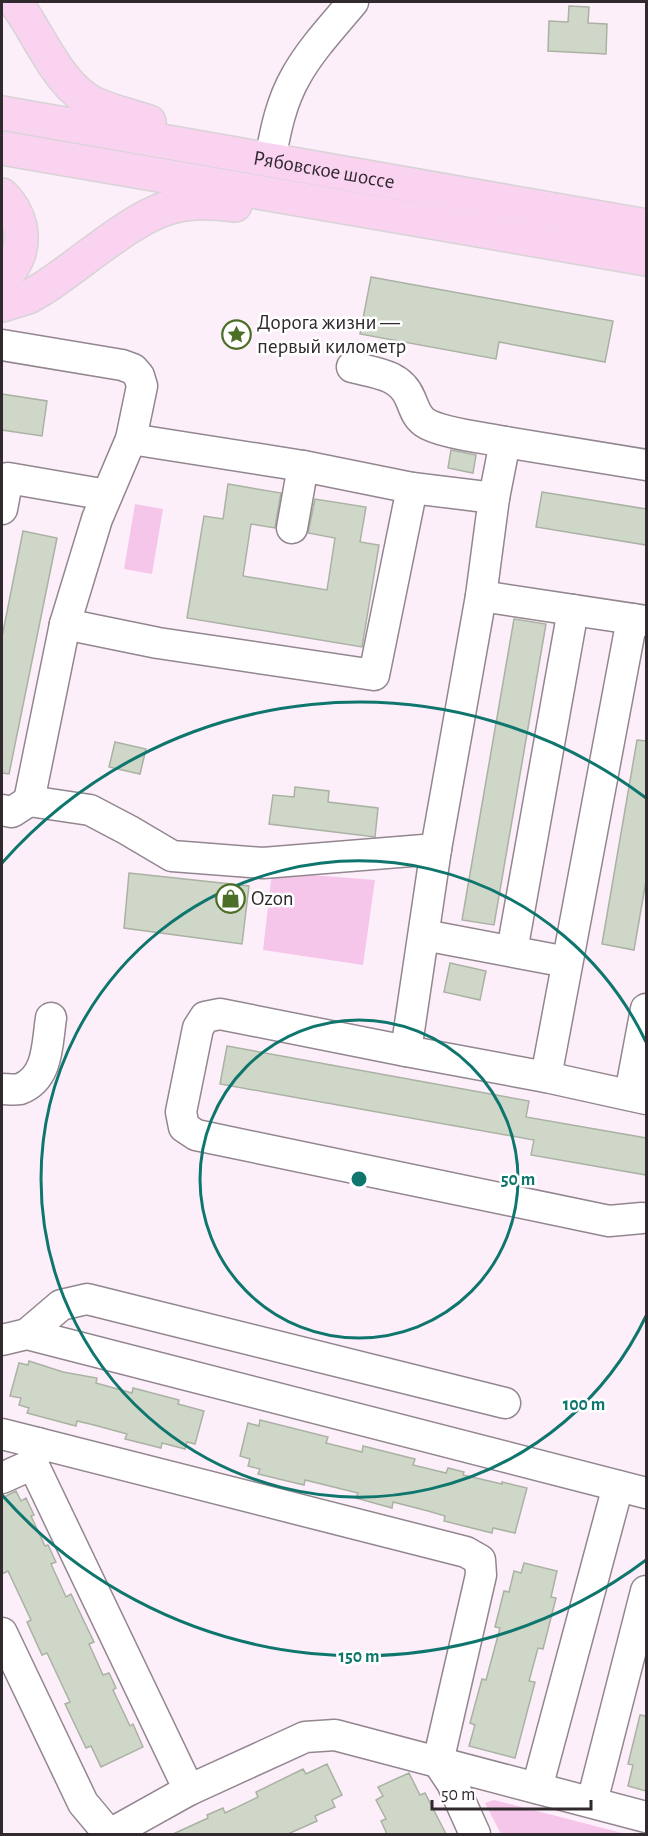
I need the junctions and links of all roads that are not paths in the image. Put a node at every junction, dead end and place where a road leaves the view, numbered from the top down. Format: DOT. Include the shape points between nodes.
graph roads {
  1 [pos="15,2"];
  2 [pos="353,2"];
  3 [pos="2,114"];
  4 [pos="2,148"];
  5 [pos="264,160"];
  6 [pos="2,195"];
  7 [pos="371,212"];
  8 [pos="646,226"];
  9 [pos="646,259"];
  10 [pos="2,278"];
  11 [pos="2,305"];
  12 [pos="2,345"];
  13 [pos="352,368"];
  14 [pos="131,439"];
  15 [pos="505,442"];
  16 [pos="646,465"];
  17 [pos="303,466"];
  18 [pos="412,488"];
  19 [pos="108,495"];
  20 [pos="494,498"];
  21 [pos="2,509"];
  22 [pos="292,528"];
  23 [pos="481,596"];
  24 [pos="573,610"];
  25 [pos="639,620"];
  26 [pos="65,624"];
  27 [pos="15,805"];
  28 [pos="436,849"];
  29 [pos="424,935"];
  30 [pos="512,951"];
  31 [pos="567,962"];
  32 [pos="646,1010"];
  33 [pos="51,1018"];
  34 [pos="406,1051"];
  35 [pos="546,1077"];
  36 [pos="2,1089"];
  37 [pos="638,1096"];
  38 [pos="642,1218"];
  39 [pos="14,1337"];
  40 [pos="298,1352"];
  41 [pos="285,1401"];
  42 [pos="505,1403"];
  43 [pos="2,1434"];
  44 [pos="35,1454"];
  45 [pos="2,1478"];
  46 [pos="632,1490"];
  47 [pos="646,1591"];
  48 [pos="2,1633"];
  49 [pos="438,1762"];
  50 [pos="537,1788"];
  51 [pos="189,1790"];
  52 [pos="592,1802"];
  53 [pos="646,1817"];
  54 [pos="110,1834"];
  55 [pos="475,1834"];
  1 -- 5 [label="main road" via="73,88 94,104"];
  2 -- 5 [label="street" via="296,76"];
  3 -- 5 [label="main road, Рябовское шоссе"];
  4 -- 7 [label="main road, Рябовское шоссе"];
  5 -- 8 [label="main road, Рябовское шоссе"];
  6 -- 10 [label="main road" via="15,211 21,236 15,262"];
  7 -- 9 [label="main road, Рябовское шоссе"];
  7 -- 11 [label="main road" via="318,216 212,203 175,206 157,211 122,232 42,289"];
  12 -- 14 [label="street" via="132,369 142,386"];
  13 -- 15 [label="street" via="391,377 402,384 423,422"];
  14 -- 17 [label="street"];
  14 -- 19 [label="street"];
  15 -- 16 [label="street"];
  15 -- 20 [label="street"];
  17 -- 18 [label="street"];
  17 -- 22 [label="street"];
  18 -- 20 [label="street"];
  18 -- 26 [label="street" via="374,675 158,643"];
  19 -- 21 [label="street" via="8,478"];
  19 -- 26 [label="street"];
  20 -- 23 [label="street"];
  23 -- 24 [label="street"];
  23 -- 28 [label="street"];
  24 -- 25 [label="street"];
  24 -- 30 [label="street"];
  25 -- 31 [label="street"];
  26 -- 27 [label="street"];
  27 -- 28 [label="street" via="90,810 172,856 263,863"];
  28 -- 29 [label="street"];
  29 -- 30 [label="street"];
  29 -- 34 [label="street"];
  30 -- 31 [label="street"];
  31 -- 35 [label="street"];
  32 -- 37 [label="street"];
  33 -- 36 [label="street" via="44,1064 35,1080 19,1089"];
  34 -- 35 [label="street"];
  34 -- 38 [label="street" via="220,1014 205,1017 198,1028 182,1112 184,1127 196,1135 597,1219"];
  35 -- 37 [label="street"];
  39 -- 40 [label="street" via="61,1305 87,1299"];
  39 -- 41 [label="street"];
  40 -- 41 [label="street"];
  40 -- 42 [label="street"];
  41 -- 46 [label="street"];
  43 -- 44 [label="street"];
  44 -- 45 [label="street"];
  44 -- 49 [label="street" via="466,1552 480,1560 481,1575"];
  44 -- 51 [label="street"];
  46 -- 50 [label="street"];
  47 -- 52 [label="street"];
  48 -- 54 [label="street" via="83,1803"];
  49 -- 50 [label="street"];
  49 -- 51 [label="street" via="335,1735 305,1737"];
  49 -- 55 [label="street"];
  50 -- 52 [label="street"];
  51 -- 54 [label="street"];
  52 -- 53 [label="street"];
}
